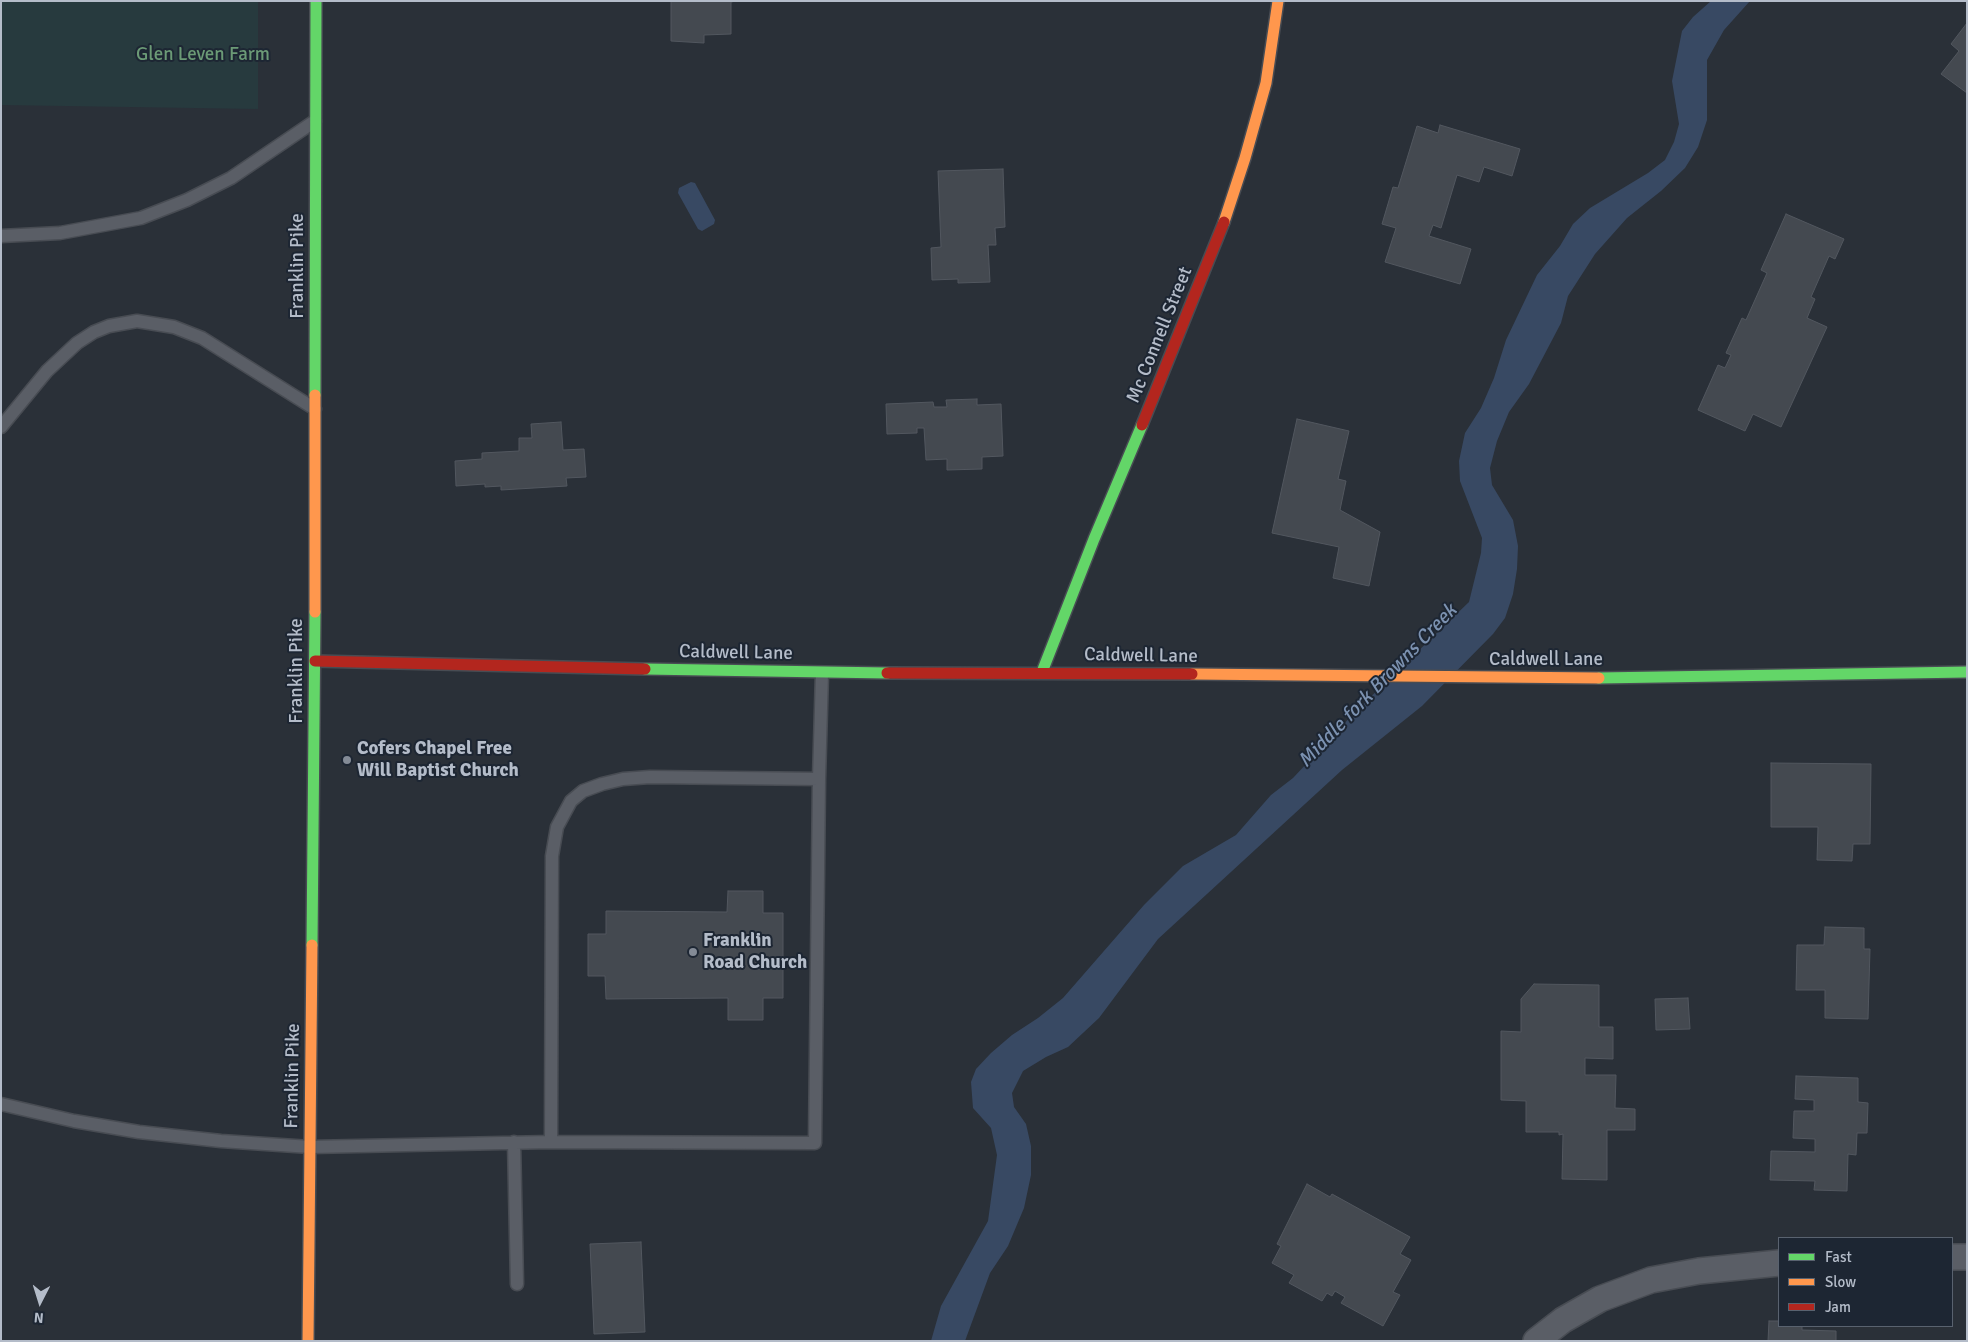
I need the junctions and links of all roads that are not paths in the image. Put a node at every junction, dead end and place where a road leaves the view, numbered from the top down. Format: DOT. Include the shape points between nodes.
graph roads {
  1 [pos="316,1"];
  2 [pos="1278,1"];
  3 [pos="315,121"];
  4 [pos="1,236"];
  5 [pos="315,409"];
  6 [pos="1,427"];
  7 [pos="315,661"];
  8 [pos="1042,672"];
  9 [pos="1967,672"];
  10 [pos="822,673"];
  11 [pos="820,779"];
  12 [pos="1,1104"];
  13 [pos="514,1142"];
  14 [pos="551,1142"];
  15 [pos="310,1147"];
  16 [pos="1953,1257"];
  17 [pos="1967,1257"];
  18 [pos="1778,1263"];
  19 [pos="517,1284"];
  20 [pos="308,1341"];
  21 [pos="1536,1341"];
  1 -- 3 [label="street, Franklin Pike"];
  2 -- 8 [label="street, Mc Connell Street" via="1266,83 1226,218"];
  3 -- 4 [label="lane" via="230,178 187,200 140,218 60,233"];
  3 -- 5 [label="street, Franklin Pike"];
  5 -- 6 [label="lane" via="202,338 174,327 137,321 109,326 77,343 47,371"];
  5 -- 7 [label="street, Franklin Pike"];
  7 -- 10 [label="street, Caldwell Lane"];
  7 -- 15 [label="street, Franklin Pike"];
  8 -- 9 [label="street, Caldwell Lane" via="1656,678"];
  8 -- 10 [label="street, Caldwell Lane"];
  10 -- 11 [label="lane"];
  11 -- 14 [label="lane" via="623,779 583,791 571,801 557,827 552,856"];
  11 -- 14 [label="lane" via="815,1143"];
  12 -- 15 [label="lane" via="139,1132"];
  13 -- 14 [label="lane"];
  13 -- 15 [label="lane"];
  13 -- 19 [label="lane"];
  15 -- 20 [label="street, Franklin Pike"];
  16 -- 17 [label="street"];
  18 -- 21 [label="street" via="1699,1271 1651,1280 1600,1299 1563,1320"];
}
